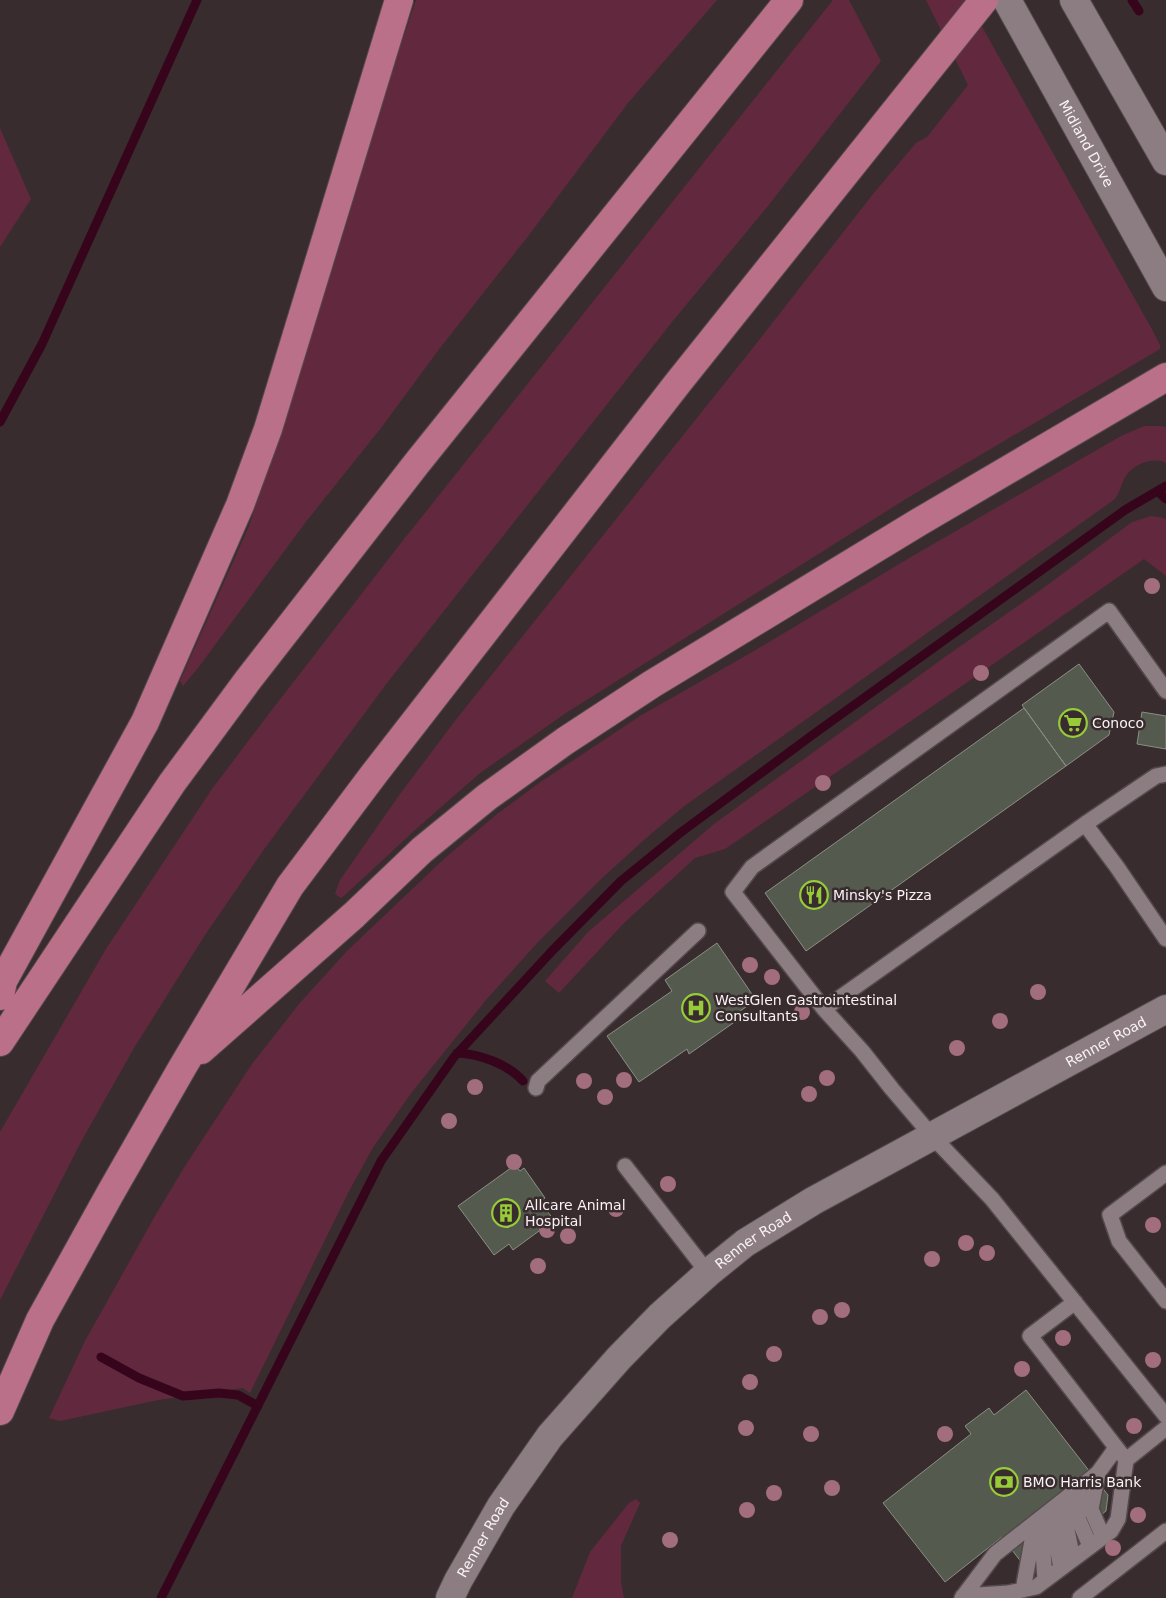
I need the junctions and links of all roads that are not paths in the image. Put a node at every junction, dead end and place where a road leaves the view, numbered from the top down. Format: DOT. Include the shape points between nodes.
graph roads {
  1 [pos="399,0"];
  2 [pos="789,0"];
  3 [pos="984,0"];
  4 [pos="1008,0"];
  5 [pos="1074,0"];
  6 [pos="1166,161"];
  7 [pos="1166,287"];
  8 [pos="1166,377"];
  9 [pos="1166,691"];
  10 [pos="1166,774"];
  11 [pos="1085,824"];
  12 [pos="698,931"];
  13 [pos="1166,938"];
  14 [pos="0,996"];
  15 [pos="824,1009"];
  16 [pos="1166,1009"];
  17 [pos="0,1042"];
  18 [pos="182,1068"];
  19 [pos="536,1088"];
  20 [pos="932,1136"];
  21 [pos="625,1166"];
  22 [pos="1166,1173"];
  23 [pos="708,1273"];
  24 [pos="1166,1301"];
  25 [pos="1075,1302"];
  26 [pos="0,1412"];
  27 [pos="1166,1416"];
  28 [pos="1166,1428"];
  29 [pos="1116,1448"];
  30 [pos="1126,1460"];
  31 [pos="1080,1487"];
  32 [pos="1046,1514"];
  33 [pos="1166,1530"];
  34 [pos="1103,1537"];
  35 [pos="1090,1546"];
  36 [pos="1073,1559"];
  37 [pos="1061,1568"];
  38 [pos="1045,1580"];
  39 [pos="1023,1590"];
  40 [pos="962,1597"];
  41 [pos="450,1598"];
  42 [pos="1080,1598"];
  1 -- 14 [label="highway" via="268,429 240,505 145,722 3,981"];
  2 -- 17 [label="highway" via="423,455 248,680 172,783"];
  3 -- 18 [label="highway" via="676,384 380,766 290,886"];
  4 -- 7 [label="main road, Midland Drive"];
  5 -- 6 [label="main road"];
  8 -- 18 [label="highway" via="652,684 565,741 487,797 422,850"];
  9 -- 15 [label="lane" via="1109,611 752,867 733,892"];
  10 -- 11 [label="lane" via="1156,776"];
  11 -- 13 [label="lane"];
  11 -- 15 [label="lane"];
  12 -- 19 [label="lane" via="538,1081"];
  15 -- 20 [label="lane"];
  16 -- 20 [label="main road, Renner Road"];
  18 -- 26 [label="highway" via="40,1320"];
  20 -- 23 [label="main road, Renner Road" via="813,1201 745,1243"];
  20 -- 25 [label="lane" via="992,1199"];
  21 -- 23 [label="lane"];
  22 -- 24 [label="lane" via="1110,1215 1119,1242"];
  23 -- 41 [label="main road, Renner Road" via="653,1323 550,1436 501,1506"];
  25 -- 27 [label="lane"];
  25 -- 29 [label="lane" via="1030,1336"];
  28 -- 30 [label="lane"];
  29 -- 30 [label="lane"];
  29 -- 31 [label="lane"];
  30 -- 34 [label="lane" via="1118,1519"];
  31 -- 32 [label="lane"];
  31 -- 34 [label="lane"];
  31 -- 35 [label="lane" via="1078,1518"];
  31 -- 36 [label="lane" via="1066,1525"];
  31 -- 37 [label="lane" via="1054,1532"];
  32 -- 38 [label="lane" via="1042,1538"];
  32 -- 39 [label="lane" via="1034,1535"];
  32 -- 40 [label="lane" via="995,1554"];
  33 -- 42 [label="lane"];
  34 -- 35 [label="lane"];
  35 -- 36 [label="lane"];
  36 -- 37 [label="lane"];
  37 -- 38 [label="lane"];
  38 -- 39 [label="lane" via="1036,1587"];
  39 -- 40 [label="lane"];
}
